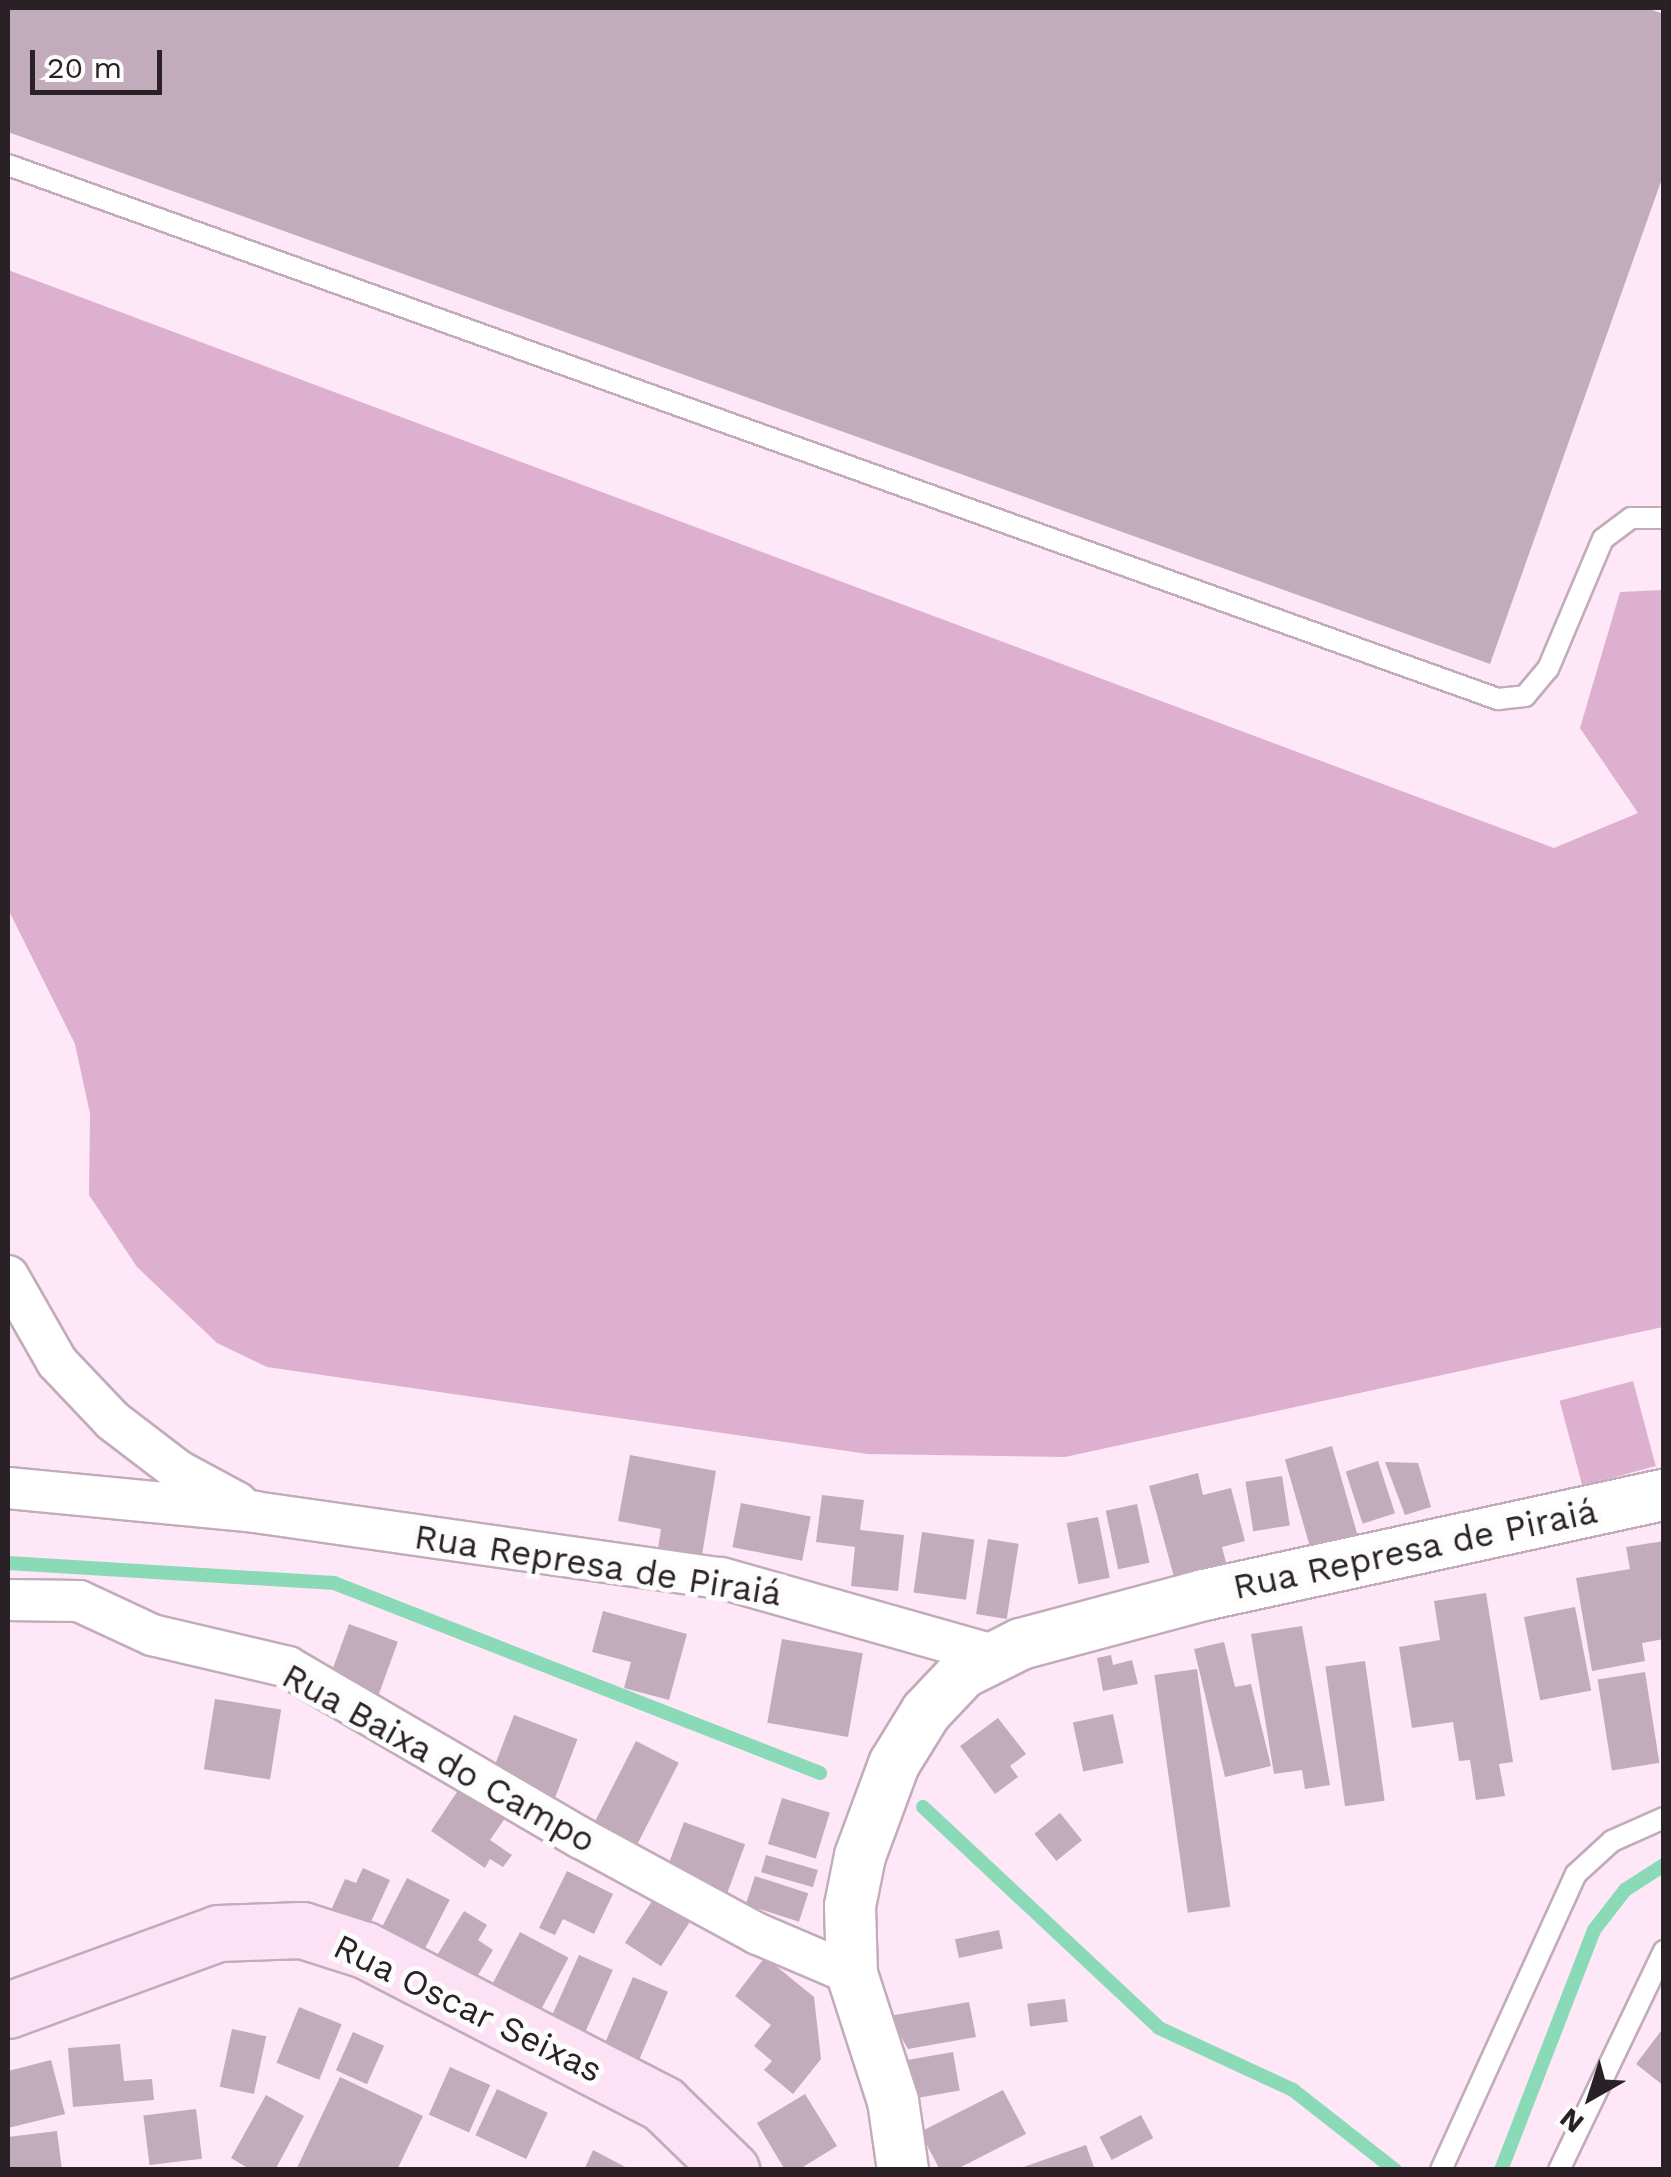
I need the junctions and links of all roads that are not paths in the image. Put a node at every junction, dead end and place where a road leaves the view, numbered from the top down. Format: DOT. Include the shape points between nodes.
graph roads {
  1 [pos="8,165"];
  2 [pos="1664,518"];
  3 [pos="11,1292"];
  4 [pos="8,1488"];
  5 [pos="1664,1496"];
  6 [pos="254,1512"];
  7 [pos="8,1600"];
  8 [pos="994,1655"];
  9 [pos="1664,1818"];
  10 [pos="1664,1950"];
  11 [pos="852,1974"];
  12 [pos="8,2010"];
  13 [pos="731,2170"];
  14 [pos="903,2170"];
  15 [pos="1441,2170"];
  16 [pos="1559,2170"];
  1 -- 2 [label="lane" via="1498,699 1525,696 1548,669 1603,539 1631,518"];
  3 -- 6 [label="street, Rua Represa de Piraiá" via="58,1362 113,1421 177,1470"];
  4 -- 6 [label="street, Rua Represa de Piraiá"];
  5 -- 8 [label="street, Rua Represa de Piraiá" via="1204,1595"];
  6 -- 8 [label="street, Rua Represa de Piraiá" via="721,1578"];
  7 -- 11 [label="street, Rua Baixa do Campo" via="79,1601 152,1635 288,1668 581,1838 758,1934"];
  8 -- 11 [label="street, Rua Represa de Piraiá" via="944,1691 894,1764 860,1856 850,1906"];
  9 -- 15 [label="lane" via="1612,1841 1576,1874"];
  10 -- 16 [label="lane"];
  11 -- 14 [label="street, Rua Represa de Piraiá" via="893,2101"];
  12 -- 13 [label="main road, Rua Oscar Seixas" via="218,1934 302,1930 366,1950 663,2104"];
}
